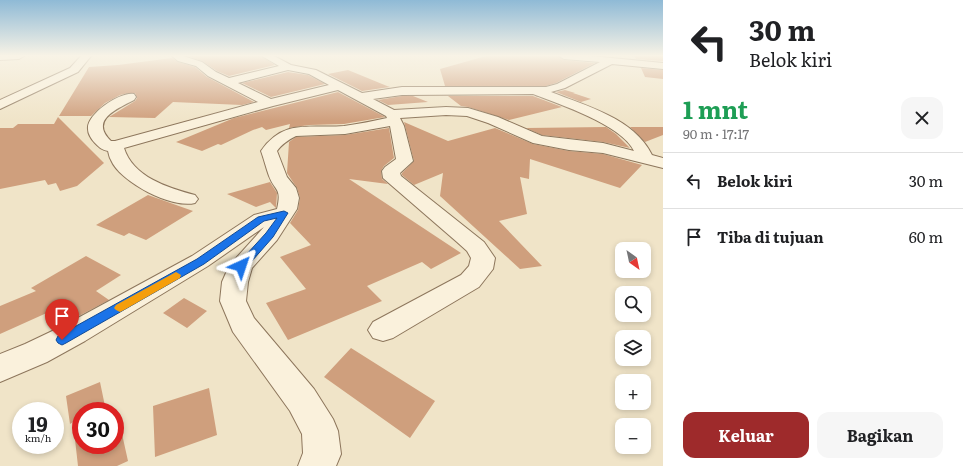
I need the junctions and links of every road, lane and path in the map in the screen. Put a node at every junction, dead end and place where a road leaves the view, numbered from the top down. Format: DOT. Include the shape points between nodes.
graph roads {
  1 [pos="58,78"];
  2 [pos="219,78"];
  3 [pos="244,78"];
  4 [pos="323,78"];
  5 [pos="577,78"];
  6 [pos="227,82"];
  7 [pos="340,86"];
  8 [pos="537,91"];
  9 [pos="130,97"];
  10 [pos="361,97"];
  11 [pos="269,103"];
  12 [pos="0,105"];
  13 [pos="393,118"];
  14 [pos="115,146"];
  15 [pos="644,158"];
  16 [pos="663,163"];
  17 [pos="188,199"];
  18 [pos="284,213"];
  19 [pos="383,330"];
  20 [pos="0,368"];
  21 [pos="317,466"];
  1 -- 12 [label="street"];
  2 -- 6 [label="street"];
  3 -- 6 [label="street"];
  4 -- 7 [label="street"];
  5 -- 8 [label="street" via="561,86"];
  6 -- 11 [label="street"];
  7 -- 10 [label="street"];
  7 -- 11 [label="street"];
  8 -- 10 [label="street" via="418,91"];
  8 -- 15 [label="street" via="614,126 638,144"];
  9 -- 14 [label="street" via="99,116 96,121 97,133 105,144"];
  10 -- 13 [label="street"];
  11 -- 14 [label="street"];
  13 -- 15 [label="street" via="446,111 468,112 538,140 603,148"];
  13 -- 18 [label="street" via="343,130 299,131 274,142 269,152 279,178 287,188 289,198"];
  13 -- 19 [label="street" via="405,161 391,171 392,178 465,237 483,258 481,269 470,280"];
  14 -- 17 [label="street" via="119,160 146,184"];
  15 -- 16 [label="street"];
  18 -- 20 [label="street" via="261,219 181,273 36,353"];
  18 -- 21 [label="street" via="269,235 241,266 235,282 233,301 243,324 302,400 320,431 322,454"];
}
